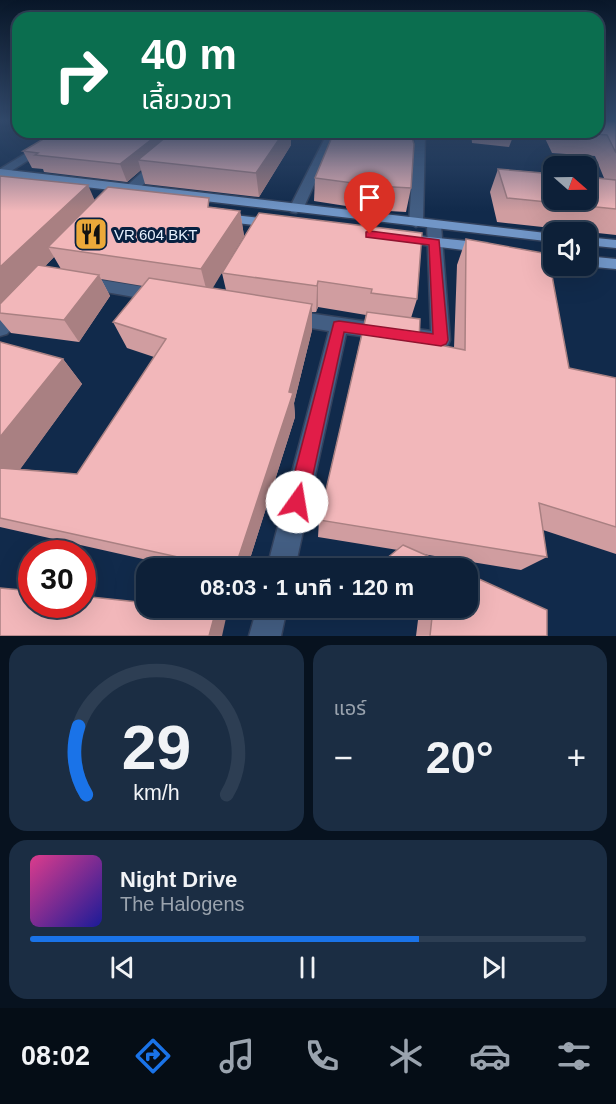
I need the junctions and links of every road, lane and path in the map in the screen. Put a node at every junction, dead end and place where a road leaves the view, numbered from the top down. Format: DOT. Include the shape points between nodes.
graph roads {
  1 [pos="37,151"];
  2 [pos="176,151"];
  3 [pos="324,151"];
  4 [pos="422,151"];
  5 [pos="1,173"];
  6 [pos="128,190"];
  7 [pos="107,208"];
  8 [pos="136,208"];
  9 [pos="296,209"];
  10 [pos="205,216"];
  11 [pos="297,226"];
  12 [pos="428,230"];
  13 [pos="543,236"];
  14 [pos="389,237"];
  15 [pos="597,242"];
  16 [pos="616,245"];
  17 [pos="506,251"];
  18 [pos="597,262"];
  19 [pos="616,264"];
  20 [pos="69,281"];
  21 [pos="31,295"];
  22 [pos="181,298"];
  23 [pos="271,314"];
  24 [pos="339,326"];
  25 [pos="0,329"];
  26 [pos="283,558"];
  27 [pos="270,618"];
  28 [pos="265,636"];
  1 -- 5 [label="street"];
  2 -- 6 [label="street"];
  3 -- 9 [label="street"];
  4 -- 12 [label="street"];
  5 -- 6 [label="main road"];
  6 -- 7 [label="street"];
  6 -- 9 [label="main road"];
  7 -- 8 [label="main road"];
  9 -- 12 [label="main road"];
  10 -- 11 [label="main road" via="259,227"];
  12 -- 13 [label="main road"];
  12 -- 14 [label="main road"];
  12 -- 17 [label="main road"];
  12 -- 24 [label="street" via="441,340"];
  15 -- 16 [label="main road"];
  18 -- 19 [label="main road"];
  20 -- 22 [label="street"];
  21 -- 25 [label="street"];
  23 -- 24 [label="street"];
  24 -- 26 [label="street"];
  27 -- 28 [label="street"];
}
